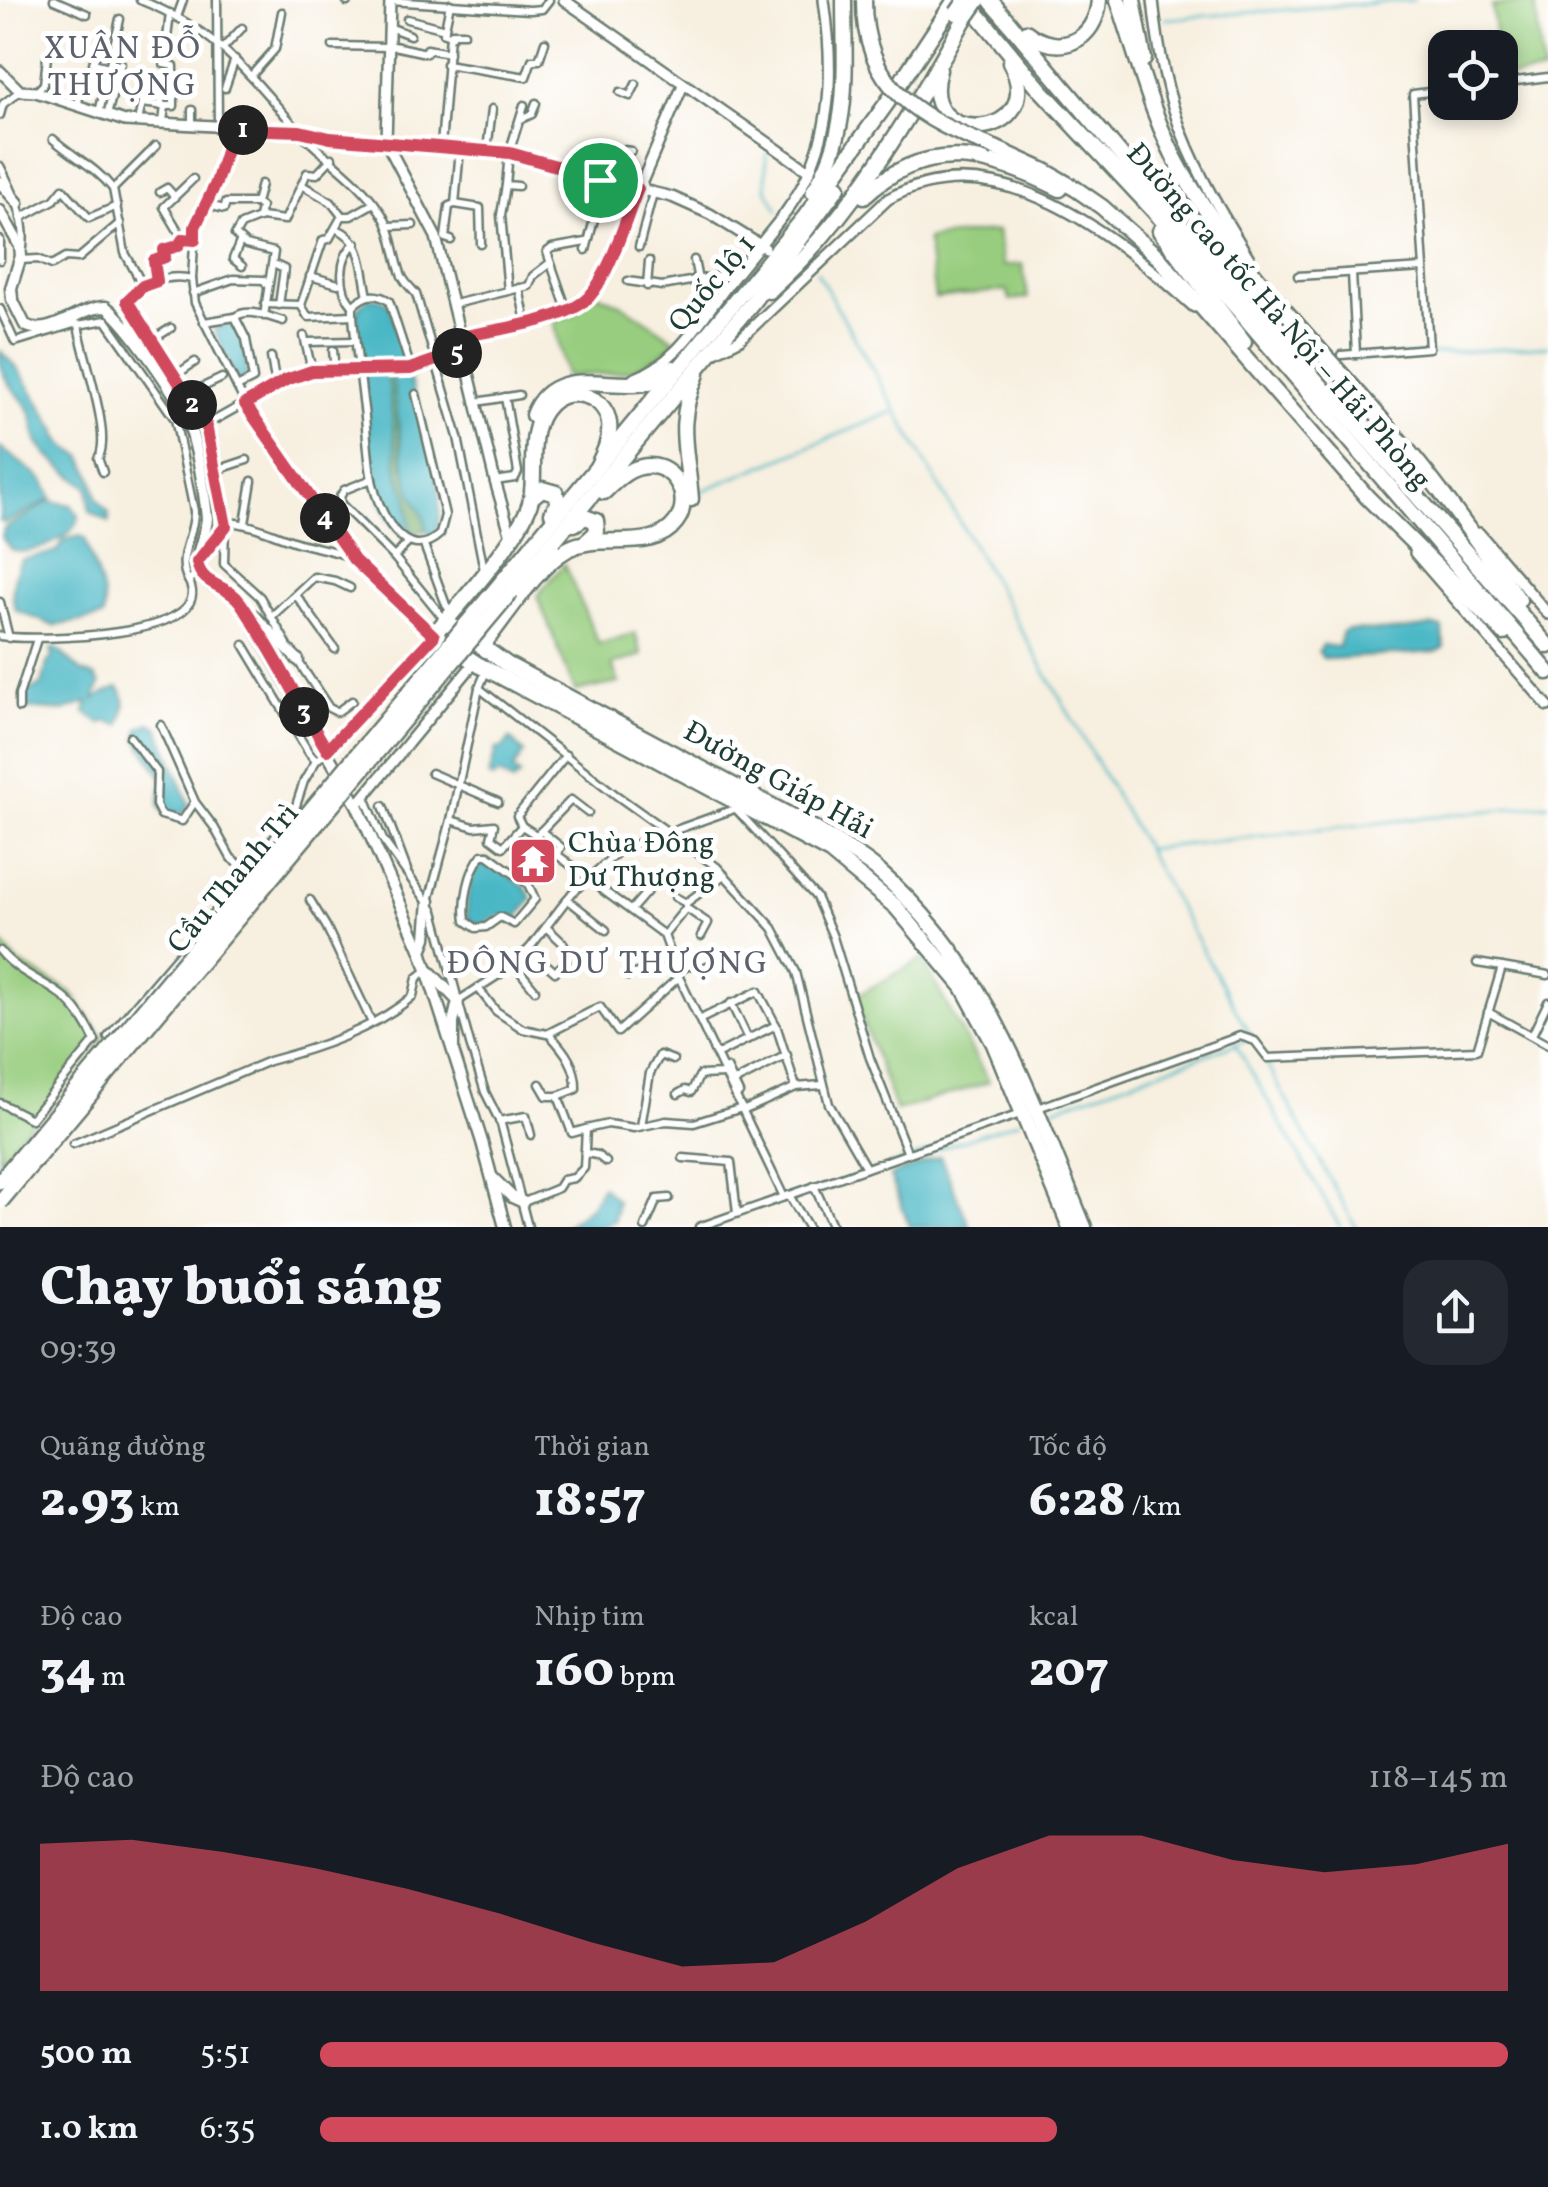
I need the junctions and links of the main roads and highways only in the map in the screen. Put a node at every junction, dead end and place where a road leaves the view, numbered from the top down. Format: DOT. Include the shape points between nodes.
graph roads {
  1 [pos="390,0"];
  2 [pos="564,0"];
  3 [pos="824,0"];
  4 [pos="842,0"];
  5 [pos="864,0"];
  6 [pos="978,0"];
  7 [pos="993,0"];
  8 [pos="1099,0"];
  9 [pos="1118,0"];
  10 [pos="1133,0"];
  11 [pos="1153,0"];
  12 [pos="959,6"];
  13 [pos="951,44"];
  14 [pos="0,71"];
  15 [pos="683,85"];
  16 [pos="1158,124"];
  17 [pos="391,145"];
  18 [pos="810,172"];
  19 [pos="0,182"];
  20 [pos="1137,185"];
  21 [pos="638,189"];
  22 [pos="18,203"];
  23 [pos="0,212"];
  24 [pos="827,231"];
  25 [pos="1131,232"];
  26 [pos="763,246"];
  27 [pos="750,283"];
  28 [pos="1269,290"];
  29 [pos="127,301"];
  30 [pos="739,318"];
  31 [pos="462,337"];
  32 [pos="1230,338"];
  33 [pos="144,354"];
  34 [pos="698,355"];
  35 [pos="1336,360"];
  36 [pos="608,382"];
  37 [pos="182,409"];
  38 [pos="1303,422"];
  39 [pos="204,423"];
  40 [pos="1415,460"];
  41 [pos="597,467"];
  42 [pos="532,475"];
  43 [pos="574,496"];
  44 [pos="532,497"];
  45 [pos="1368,498"];
  46 [pos="552,513"];
  47 [pos="226,524"];
  48 [pos="512,536"];
  49 [pos="586,542"];
  50 [pos="550,544"];
  51 [pos="198,568"];
  52 [pos="497,579"];
  53 [pos="245,610"];
  54 [pos="445,612"];
  55 [pos="1548,614"];
  56 [pos="434,636"];
  57 [pos="1548,642"];
  58 [pos="486,659"];
  59 [pos="298,660"];
  60 [pos="1548,675"];
  61 [pos="1548,706"];
  62 [pos="327,750"];
  63 [pos="361,801"];
  64 [pos="429,901"];
  65 [pos="421,951"];
  66 [pos="428,969"];
  67 [pos="454,1059"];
  68 [pos="1029,1111"];
  69 [pos="492,1177"];
  70 [pos="0,1180"];
  71 [pos="0,1202"];
  72 [pos="523,1202"];
  73 [pos="508,1227"];
  74 [pos="1070,1227"];
  75 [pos="1084,1227"];
  1 -- 17 [label="main road"];
  2 -- 15 [label="main road"];
  3 -- 18 [label="main road" via="830,101"];
  4 -- 27 [label="highway" via="844,107 829,164"];
  5 -- 25 [label="highway, bridge" via="870,48 895,90 931,120 1062,180"];
  6 -- 12 [label="highway, bridge"];
  7 -- 8 [label="highway" via="1033,38 1058,46 1090,30"];
  7 -- 20 [label="highway, Đường cao tốc Hà Nội – Hải Phòng"];
  9 -- 16 [label="highway"];
  10 -- 16 [label="highway"];
  11 -- 28 [label="main road" via="1163,78 1180,133"];
  12 -- 13 [label="highway"];
  12 -- 13 [label="highway" via="1013,66 1016,102 999,122 968,127 944,110 936,79"];
  12 -- 20 [label="highway, Đường cao tốc Hà Nội – Hải Phòng"];
  12 -- 27 [label="highway, Quốc lộ 1"];
  12 -- 30 [label="highway, Quốc lộ 1" via="815,221"];
  13 -- 24 [label="highway" via="874,171"];
  14 -- 17 [label="main road" via="20,91 138,121 300,131"];
  15 -- 18 [label="main road"];
  15 -- 21 [label="main road"];
  16 -- 28 [label="highway" via="1200,202"];
  17 -- 21 [label="main road" via="510,153"];
  17 -- 31 [label="main road" via="436,236"];
  18 -- 26 [label="main road"];
  19 -- 22 [label="main road"];
  20 -- 35 [label="highway"];
  20 -- 38 [label="highway"];
  20 -- 57 [label="highway, Đường cao tốc Hà Nội – Hải Phòng"];
  20 -- 60 [label="highway, Đường cao tốc Hà Nội – Hải Phòng"];
  21 -- 26 [label="main road" via="710,214"];
  21 -- 31 [label="main road" via="583,302"];
  23 -- 33 [label="main road" via="20,246 11,288 32,329 74,322 99,306 118,317"];
  24 -- 25 [label="highway" via="892,172 950,156 1032,176"];
  24 -- 30 [label="highway"];
  25 -- 32 [label="highway, Đường cao tốc Hà Nội – Hải Phòng"];
  26 -- 36 [label="main road" via="668,361 634,379"];
  27 -- 34 [label="highway, Quốc lộ 1"];
  28 -- 35 [label="highway"];
  29 -- 33 [label="main road"];
  30 -- 34 [label="highway, Quốc lộ 1"];
  31 -- 48 [label="main road"];
  32 -- 34 [label="main road" via="1078,217 978,180 935,180 888,199 739,340"];
  32 -- 38 [label="highway, Đường cao tốc Hà Nội – Hải Phòng"];
  33 -- 37 [label="main road"];
  34 -- 36 [label="highway" via="657,379"];
  34 -- 41 [label="highway, Quốc lộ 1"];
  34 -- 50 [label="highway, Quốc lộ 1"];
  34 -- 58 [label="highway" via="682,430 691,507 681,532 648,547 588,549 566,558"];
  35 -- 40 [label="highway"];
  36 -- 42 [label="highway" via="560,386 541,399 529,432"];
  37 -- 39 [label="main road"];
  37 -- 51 [label="main road" via="207,518"];
  38 -- 45 [label="highway, Đường cao tốc Hà Nội – Hải Phòng"];
  40 -- 55 [label="main road"];
  40 -- 57 [label="highway"];
  41 -- 42 [label="highway" via="609,438 608,416 594,400 574,394 554,401 540,418"];
  41 -- 43 [label="highway, Quốc lộ 1"];
  42 -- 44 [label="highway"];
  43 -- 46 [label="main road"];
  43 -- 52 [label="highway, Quốc lộ 1"];
  44 -- 46 [label="highway" via="553,491 558,502"];
  44 -- 48 [label="highway"];
  45 -- 60 [label="highway, Đường cao tốc Hà Nội – Hải Phòng"];
  45 -- 61 [label="main road"];
  46 -- 52 [label="main road"];
  47 -- 51 [label="main road"];
  48 -- 52 [label="highway"];
  49 -- 50 [label="highway" via="598,529 588,517"];
  49 -- 50 [label="highway" via="666,532 682,512 680,486 665,470 639,467 614,481"];
  49 -- 58 [label="highway" via="549,564 486,641"];
  50 -- 52 [label="highway, Quốc lộ 1" via="526,574"];
  51 -- 53 [label="main road"];
  52 -- 54 [label="highway"];
  52 -- 70 [label="highway, Cầu Thanh Trì, bridge"];
  52 -- 71 [label="highway, Cầu Thanh Trì, bridge"];
  53 -- 59 [label="main road"];
  53 -- 62 [label="main road"];
  54 -- 56 [label="highway"];
  54 -- 58 [label="highway, Đường Giáp Hải"];
  56 -- 58 [label="highway, Đường Giáp Hải"];
  56 -- 62 [label="main road"];
  58 -- 63 [label="main road"];
  58 -- 68 [label="highway, Đường Giáp Hải" via="830,852 896,906 963,987"];
  58 -- 68 [label="highway, Đường Giáp Hải" via="767,799 861,858 951,948 992,1010"];
  62 -- 63 [label="main road"];
  63 -- 65 [label="main road"];
  64 -- 65 [label="main road"];
  65 -- 66 [label="main road"];
  66 -- 67 [label="main road"];
  66 -- 67 [label="main road" via="458,1000"];
  67 -- 69 [label="main road"];
  68 -- 74 [label="highway, Đường Giáp Hải"];
  68 -- 75 [label="highway, Đường Giáp Hải"];
  69 -- 72 [label="main road"];
  69 -- 73 [label="main road"];
}
